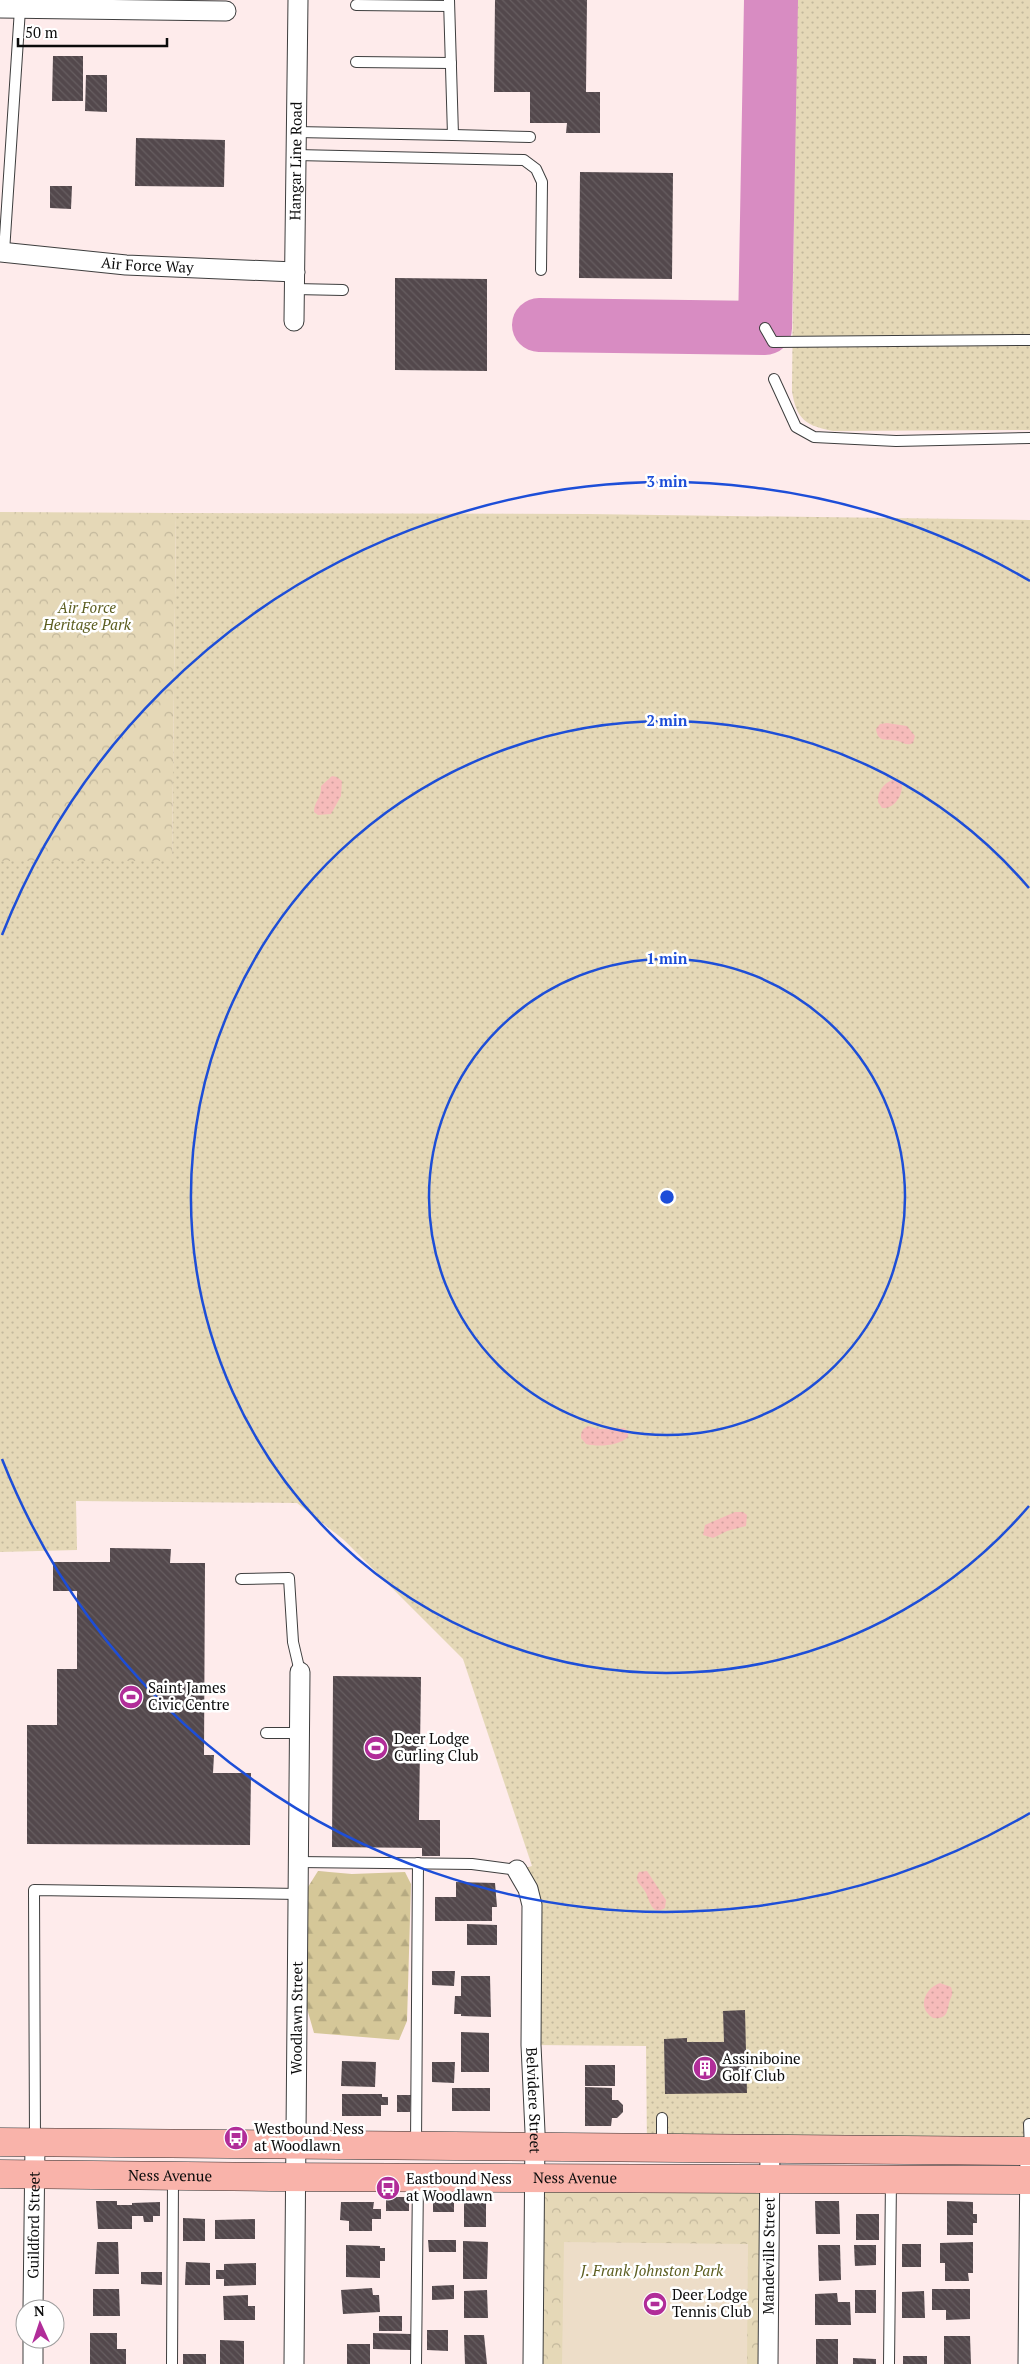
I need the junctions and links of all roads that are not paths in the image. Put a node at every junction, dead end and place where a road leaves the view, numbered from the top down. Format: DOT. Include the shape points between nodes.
graph roads {
  1 [pos="298,0"];
  2 [pos="449,3"];
  3 [pos="356,5"];
  4 [pos="0,8"];
  5 [pos="20,9"];
  6 [pos="226,11"];
  7 [pos="356,62"];
  8 [pos="451,63"];
  9 [pos="296,132"];
  10 [pos="453,135"];
  11 [pos="530,137"];
  12 [pos="296,155"];
  13 [pos="2,252"];
  14 [pos="540,270"];
  15 [pos="295,281"];
  16 [pos="343,290"];
  17 [pos="294,321"];
  18 [pos="765,328"];
  19 [pos="1030,340"];
  20 [pos="774,379"];
  21 [pos="1030,438"];
  22 [pos="240,1579"];
  23 [pos="300,1672"];
  24 [pos="266,1732"];
  25 [pos="299,1733"];
  26 [pos="298,1862"];
  27 [pos="418,1863"];
  28 [pos="517,1870"];
  29 [pos="298,1894"];
  30 [pos="662,2118"];
  31 [pos="1029,2124"];
  32 [pos="0,2142"];
  33 [pos="35,2143"];
  34 [pos="296,2144"];
  35 [pos="416,2146"];
  36 [pos="535,2147"];
  37 [pos="662,2149"];
  38 [pos="770,2150"];
  39 [pos="1030,2150"];
  40 [pos="0,2174"];
  41 [pos="34,2174"];
  42 [pos="174,2176"];
  43 [pos="295,2177"];
  44 [pos="418,2178"];
  45 [pos="535,2178"];
  46 [pos="770,2179"];
  47 [pos="891,2179"];
  48 [pos="1030,2180"];
  49 [pos="33,2299"];
  50 [pos="33,2349"];
  51 [pos="33,2364"];
  52 [pos="172,2364"];
  53 [pos="294,2364"];
  54 [pos="416,2364"];
  55 [pos="534,2364"];
  56 [pos="768,2364"];
  57 [pos="889,2364"];
  58 [pos="1028,2364"];
  1 -- 9 [label="street, Hangar Line Road"];
  2 -- 3 [label="lane"];
  2 -- 8 [label="lane"];
  4 -- 5 [label="street"];
  5 -- 6 [label="street"];
  5 -- 13 [label="lane"];
  7 -- 8 [label="lane"];
  8 -- 10 [label="lane"];
  9 -- 10 [label="lane"];
  9 -- 12 [label="street, Hangar Line Road"];
  10 -- 11 [label="lane"];
  12 -- 14 [label="lane" via="524,160 536,169 542,182"];
  12 -- 15 [label="street, Hangar Line Road"];
  13 -- 15 [label="street, Air Force Way"];
  15 -- 16 [label="lane"];
  15 -- 17 [label="street, Hangar Line Road"];
  18 -- 19 [label="lane" via="773,342"];
  20 -- 21 [label="lane" via="796,427 814,437 896,441"];
  22 -- 23 [label="lane" via="289,1578 293,1642"];
  23 -- 25 [label="street, Woodlawn Street"];
  24 -- 25 [label="lane"];
  25 -- 26 [label="street, Woodlawn Street"];
  26 -- 27 [label="lane"];
  26 -- 29 [label="street, Woodlawn Street"];
  27 -- 28 [label="lane" via="472,1864"];
  27 -- 35 [label="lane"];
  28 -- 36 [label="street, Belvidere Street" via="528,1889 532,1905 531,2045"];
  29 -- 33 [label="lane" via="34,1890"];
  29 -- 34 [label="street, Woodlawn Street"];
  30 -- 37 [label="lane"];
  31 -- 39 [label="lane"];
  32 -- 33 [label="main road, Ness Avenue"];
  33 -- 34 [label="main road, Ness Avenue"];
  33 -- 41 [label="street, Guildford Street"];
  34 -- 35 [label="main road, Ness Avenue"];
  34 -- 43 [label="street, Woodlawn Street"];
  35 -- 36 [label="main road, Ness Avenue"];
  36 -- 37 [label="main road, Ness Avenue"];
  36 -- 45 [label="street, Belvidere Street"];
  37 -- 38 [label="main road, Ness Avenue"];
  38 -- 39 [label="main road, Ness Avenue"];
  38 -- 46 [label="street, Mandeville Street"];
  39 -- 48 [label="street"];
  40 -- 41 [label="main road, Ness Avenue"];
  41 -- 42 [label="main road, Ness Avenue"];
  41 -- 49 [label="street, Guildford Street"];
  42 -- 43 [label="main road, Ness Avenue"];
  42 -- 52 [label="lane"];
  43 -- 44 [label="main road, Ness Avenue"];
  43 -- 53 [label="street, Woodlawn Street"];
  44 -- 45 [label="main road, Ness Avenue"];
  44 -- 54 [label="lane"];
  45 -- 46 [label="main road, Ness Avenue"];
  45 -- 55 [label="street, Belvidere Street"];
  46 -- 47 [label="main road, Ness Avenue"];
  46 -- 56 [label="street, Mandeville Street"];
  47 -- 48 [label="main road, Ness Avenue"];
  47 -- 57 [label="lane"];
  48 -- 58 [label="street"];
  50 -- 51 [label="street"];
}
